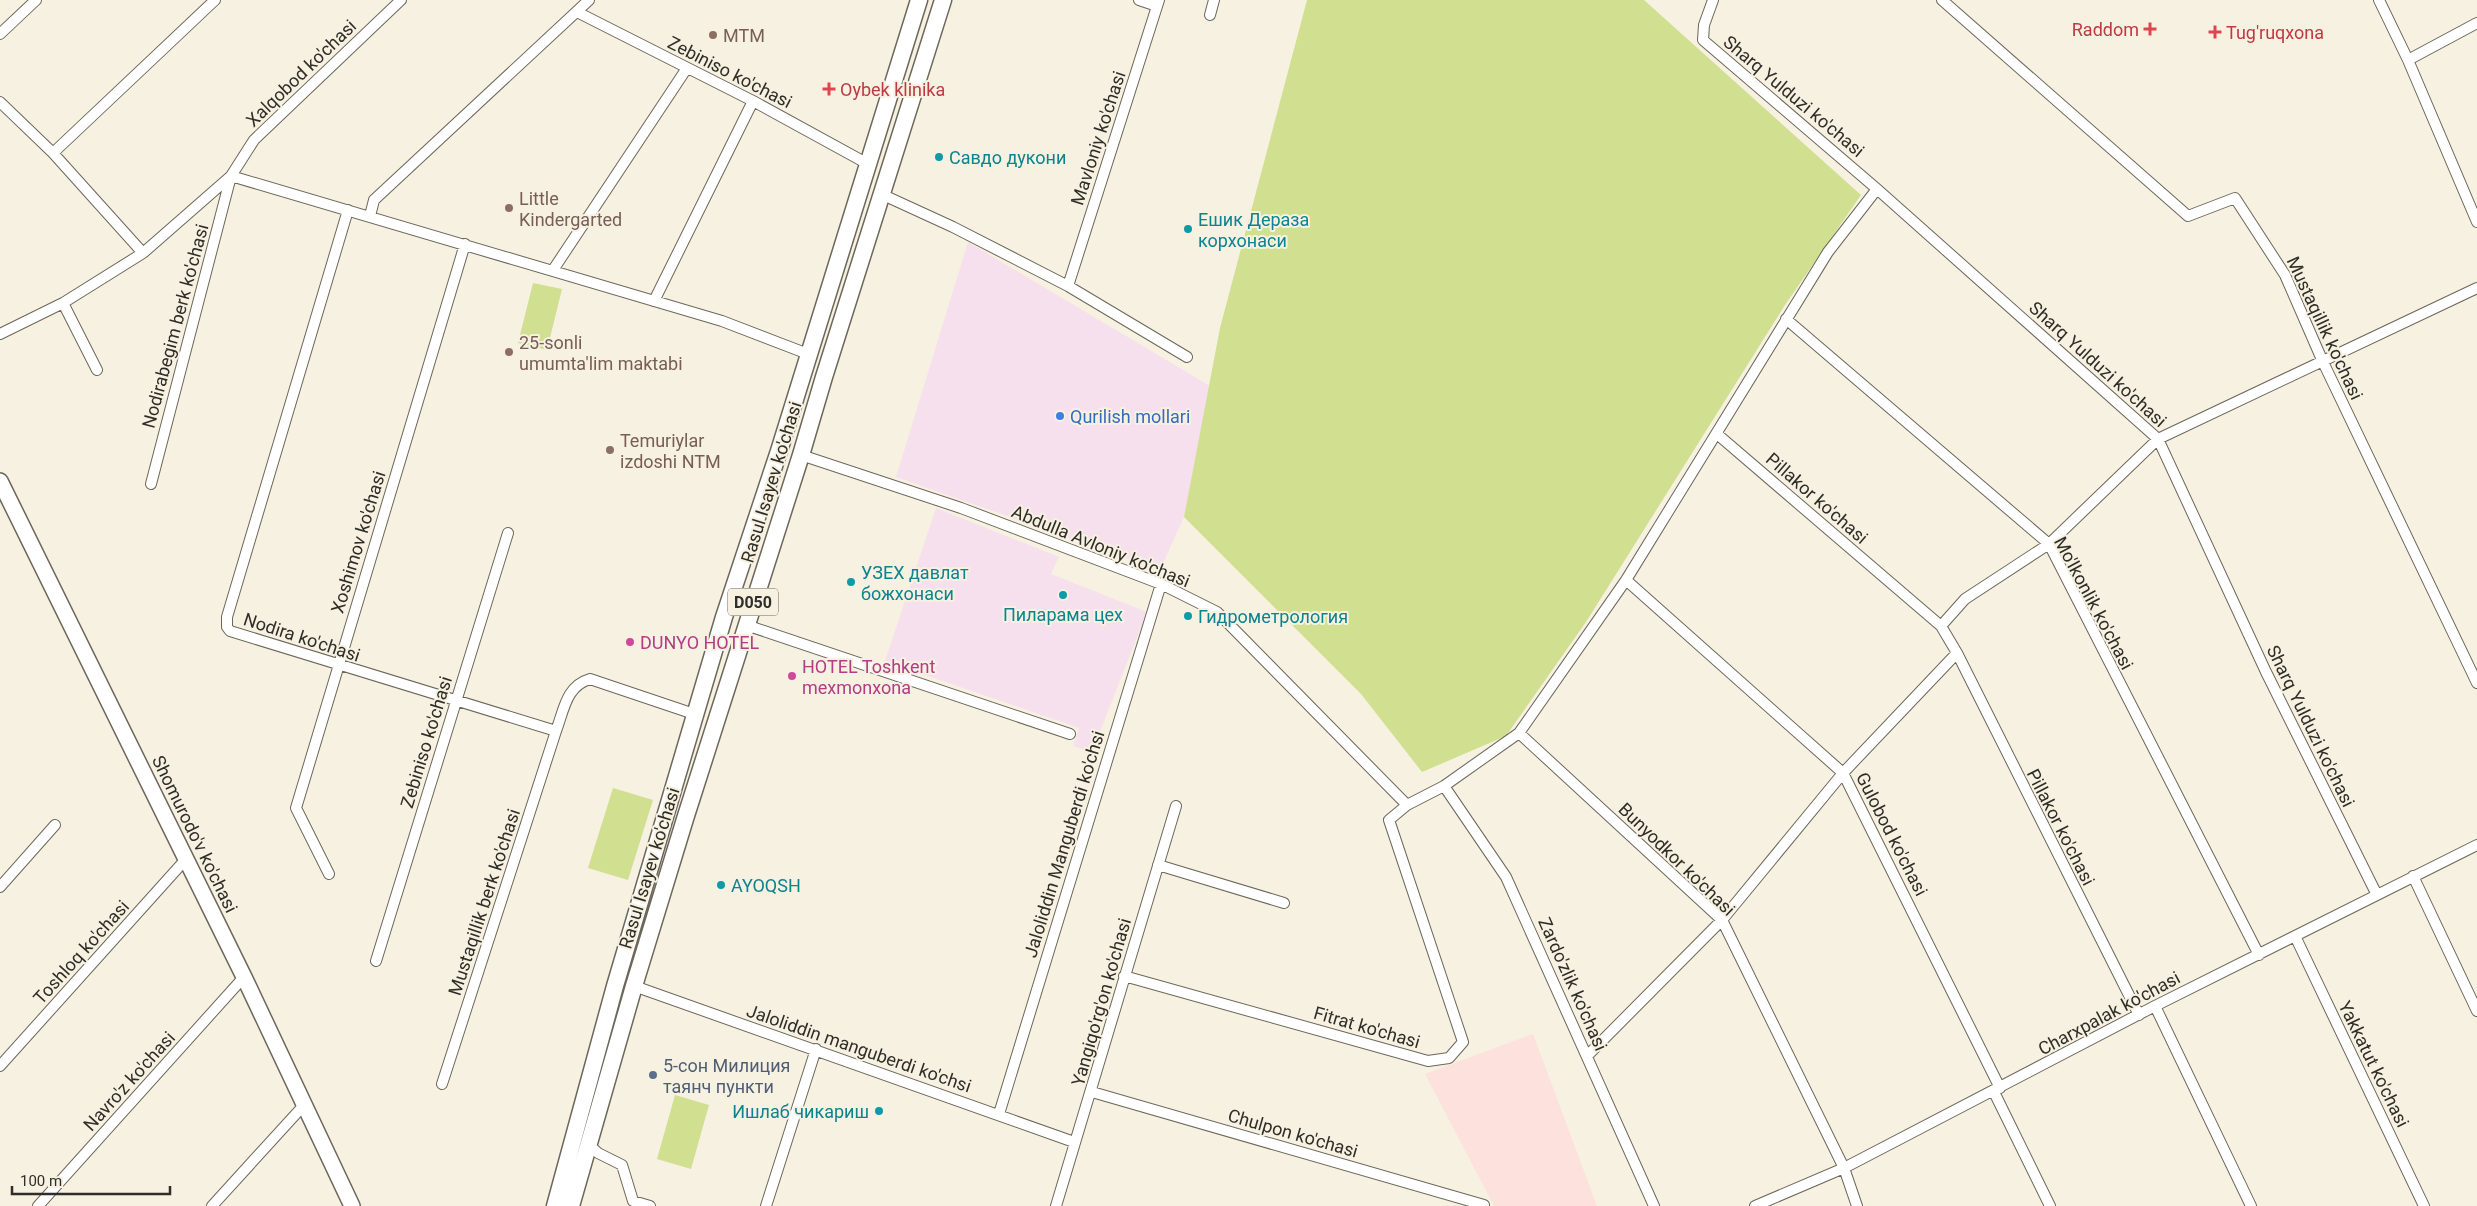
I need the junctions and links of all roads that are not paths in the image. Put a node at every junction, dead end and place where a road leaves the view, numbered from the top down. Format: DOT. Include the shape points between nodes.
graph roads {
  1 [pos="36,0"];
  2 [pos="215,0"];
  3 [pos="401,0"];
  4 [pos="589,0"];
  5 [pos="919,0"];
  6 [pos="943,0"];
  7 [pos="1139,0"];
  8 [pos="1214,0"];
  9 [pos="1713,0"];
  10 [pos="1942,0"];
  11 [pos="2380,0"];
  12 [pos="1158,3"];
  13 [pos="577,12"];
  14 [pos="1210,15"];
  15 [pos="2477,22"];
  16 [pos="0,34"];
  17 [pos="2408,60"];
  18 [pos="687,68"];
  19 [pos="753,101"];
  20 [pos="0,102"];
  21 [pos="53,153"];
  22 [pos="868,164"];
  23 [pos="231,176"];
  24 [pos="1877,189"];
  25 [pos="881,194"];
  26 [pos="348,210"];
  27 [pos="370,216"];
  28 [pos="2477,222"];
  29 [pos="465,244"];
  30 [pos="143,253"];
  31 [pos="553,270"];
  32 [pos="1068,286"];
  33 [pos="2477,288"];
  34 [pos="654,301"];
  35 [pos="63,303"];
  36 [pos="1786,319"];
  37 [pos="0,334"];
  38 [pos="808,354"];
  39 [pos="1187,357"];
  40 [pos="2323,362"];
  41 [pos="97,370"];
  42 [pos="1717,434"];
  43 [pos="2158,439"];
  44 [pos="801,455"];
  45 [pos="0,480"];
  46 [pos="151,484"];
  47 [pos="508,533"];
  48 [pos="2049,544"];
  49 [pos="1626,580"];
  50 [pos="1161,584"];
  51 [pos="724,617"];
  52 [pos="746,625"];
  53 [pos="1941,626"];
  54 [pos="1957,653"];
  55 [pos="338,666"];
  56 [pos="2477,683"];
  57 [pos="456,701"];
  58 [pos="697,715"];
  59 [pos="556,731"];
  60 [pos="1520,733"];
  61 [pos="1070,734"];
  62 [pos="1843,773"];
  63 [pos="1444,786"];
  64 [pos="1407,805"];
  65 [pos="1176,806"];
  66 [pos="55,826"];
  67 [pos="2477,845"];
  68 [pos="186,859"];
  69 [pos="1158,864"];
  70 [pos="329,874"];
  71 [pos="2413,876"];
  72 [pos="0,887"];
  73 [pos="2377,895"];
  74 [pos="1284,903"];
  75 [pos="1722,920"];
  76 [pos="2295,936"];
  77 [pos="2259,955"];
  78 [pos="376,961"];
  79 [pos="1124,976"];
  80 [pos="244,978"];
  81 [pos="634,986"];
  82 [pos="2155,1006"];
  83 [pos="2477,1011"];
  84 [pos="2139,1015"];
  85 [pos="816,1049"];
  86 [pos="1587,1056"];
  87 [pos="0,1066"];
  88 [pos="442,1084"];
  89 [pos="1997,1090"];
  90 [pos="1092,1092"];
  91 [pos="305,1104"];
  92 [pos="999,1114"];
  93 [pos="1074,1142"];
  94 [pos="588,1144"];
  95 [pos="1844,1168"];
  96 [pos="1484,1205"];
  97 [pos="38,1206"];
  98 [pos="212,1206"];
  99 [pos="352,1206"];
  100 [pos="555,1206"];
  101 [pos="571,1206"];
  102 [pos="650,1206"];
  103 [pos="766,1206"];
  104 [pos="1056,1206"];
  105 [pos="1654,1206"];
  106 [pos="1755,1206"];
  107 [pos="1858,1206"];
  108 [pos="2050,1206"];
  109 [pos="2251,1206"];
  110 [pos="2424,1206"];
  1 -- 16 [label="street"];
  2 -- 21 [label="street"];
  3 -- 23 [label="street, Xalqobod ko'chasi" via="254,140"];
  4 -- 13 [label="street"];
  5 -- 22 [label="main road, Rasul Isayev ko'chasi / D050"];
  6 -- 25 [label="main road, Rasul Isayev ko'chasi / D050"];
  7 -- 12 [label="street"];
  8 -- 14 [label="street"];
  9 -- 24 [label="street, Sharq Yulduzi ko'chasi" via="1704,25 1703,40"];
  10 -- 40 [label="street, Mustaqillik ko'chasi" via="2188,216 2235,198 2285,275"];
  11 -- 17 [label="street"];
  12 -- 32 [label="street, Mavloniy ko'chasi"];
  13 -- 18 [label="street, Zebiniso ko'chasi"];
  13 -- 27 [label="street" via="374,200"];
  15 -- 17 [label="street"];
  17 -- 28 [label="street"];
  18 -- 19 [label="street, Zebiniso ko'chasi"];
  18 -- 31 [label="street"];
  19 -- 22 [label="street, Zebiniso ko'chasi"];
  19 -- 34 [label="street"];
  20 -- 21 [label="street"];
  21 -- 30 [label="street"];
  22 -- 38 [label="main road, Rasul Isayev ko'chasi / D050"];
  23 -- 26 [label="street"];
  23 -- 30 [label="street"];
  23 -- 46 [label="street, Nodirabegim berk ko'chasi"];
  24 -- 36 [label="street" via="1828,252"];
  24 -- 43 [label="street, Sharq Yulduzi ko'chasi"];
  25 -- 32 [label="street"];
  25 -- 44 [label="main road, Rasul Isayev ko'chasi / D050"];
  26 -- 27 [label="street"];
  26 -- 55 [label="street, Nodira ko'chasi" via="227,617 230,631"];
  27 -- 29 [label="street"];
  29 -- 31 [label="street"];
  29 -- 55 [label="street, Xoshimov ko'chasi"];
  30 -- 35 [label="street"];
  31 -- 34 [label="street"];
  32 -- 39 [label="street"];
  33 -- 40 [label="street"];
  34 -- 38 [label="street" via="722,321"];
  35 -- 37 [label="street"];
  35 -- 41 [label="street"];
  36 -- 42 [label="street"];
  36 -- 48 [label="street, Mo'lkonlik ko'chasi"];
  38 -- 51 [label="main road, Rasul Isayev ko'chasi / D050"];
  40 -- 43 [label="street"];
  40 -- 56 [label="street, Mustaqillik ko'chasi"];
  42 -- 49 [label="street"];
  42 -- 53 [label="street, Pillakor ko'chasi"];
  43 -- 48 [label="street"];
  43 -- 73 [label="street, Sharq Yulduzi ko'chasi" via="2266,672"];
  44 -- 50 [label="street, Abdulla Avloniy ko'chasi" via="961,508"];
  44 -- 52 [label="main road, Rasul Isayev ko'chasi / D050"];
  45 -- 68 [label="street, Shomurodo'v ko'chasi"];
  47 -- 57 [label="street, Zebiniso ko'chasi"];
  48 -- 53 [label="street" via="1965,599"];
  48 -- 77 [label="street, Mo'lkonlik ko'chasi"];
  49 -- 60 [label="street"];
  49 -- 62 [label="street, Gulobod ko'chasi"];
  50 -- 64 [label="street, Abdulla Avloniy ko'chasi" via="1217,612"];
  50 -- 92 [label="street, Jaloliddin Manguberdi ko'chsi"];
  51 -- 52 [label="main road"];
  51 -- 58 [label="main road, Rasul Isayev ko'chasi / D050"];
  52 -- 61 [label="street"];
  52 -- 81 [label="main road, Rasul Isayev ko'chasi / D050"];
  53 -- 54 [label="street, Pillakor ko'chasi"];
  54 -- 62 [label="street"];
  54 -- 84 [label="street, Pillakor ko'chasi"];
  55 -- 57 [label="street, Nodira ko'chasi"];
  55 -- 70 [label="street, Xoshimov ko'chasi" via="296,808"];
  57 -- 59 [label="street, Nodira ko'chasi"];
  57 -- 78 [label="street, Zebiniso ko'chasi"];
  58 -- 59 [label="street" via="590,679 571,690"];
  58 -- 100 [label="main road, Rasul Isayev ko'chasi / D050" via="616,986"];
  59 -- 88 [label="street, Mustaqillik berk ko'chasi"];
  60 -- 63 [label="street"];
  60 -- 75 [label="street, Bunyodkor ko'chasi"];
  62 -- 75 [label="street"];
  62 -- 89 [label="street, Gulobod ko'chasi"];
  63 -- 64 [label="street"];
  63 -- 86 [label="street, Zardo'zlik ko'chasi" via="1506,877"];
  64 -- 79 [label="street, Fitrat ko'chasi" via="1389,820 1463,1042 1449,1058 1428,1061"];
  65 -- 69 [label="street, Yangiqo'rg'on ko'chasi"];
  66 -- 72 [label="street"];
  67 -- 71 [label="street, Charxpalak ko'chasi"];
  68 -- 80 [label="street, Shomurodo'v ko'chasi"];
  68 -- 87 [label="street, Toshloq ko'chasi"];
  69 -- 74 [label="street"];
  69 -- 79 [label="street, Yangiqo'rg'on ko'chasi"];
  71 -- 73 [label="street, Charxpalak ko'chasi"];
  71 -- 83 [label="street"];
  73 -- 76 [label="street, Charxpalak ko'chasi"];
  75 -- 86 [label="street"];
  75 -- 95 [label="street, Bunyodkor ko'chasi"];
  76 -- 77 [label="street, Charxpalak ko'chasi"];
  76 -- 110 [label="street, Yakkatut ko'chasi"];
  77 -- 82 [label="street, Charxpalak ko'chasi"];
  79 -- 90 [label="street, Yangiqo'rg'on ko'chasi"];
  80 -- 91 [label="street, Shomurodo'v ko'chasi"];
  80 -- 97 [label="street, Navro'z ko'chasi"];
  81 -- 85 [label="street, Jaloliddin manguberdi ko'chsi"];
  81 -- 94 [label="main road, Rasul Isayev ko'chasi / D050"];
  82 -- 84 [label="street, Charxpalak ko'chasi"];
  82 -- 109 [label="street"];
  84 -- 89 [label="street, Charxpalak ko'chasi"];
  85 -- 92 [label="street, Jaloliddin manguberdi ko'chsi"];
  85 -- 103 [label="street"];
  86 -- 105 [label="street, Zardo'zlik ko'chasi"];
  89 -- 95 [label="street, Charxpalak ko'chasi"];
  89 -- 108 [label="street, Gulobod ko'chasi"];
  90 -- 93 [label="street, Yangiqo'rg'on ko'chasi"];
  90 -- 96 [label="street, Chulpon ko'chasi"];
  91 -- 98 [label="street"];
  91 -- 99 [label="street, Shomurodo'v ko'chasi"];
  92 -- 93 [label="street, Jaloliddin manguberdi ko'chsi"];
  93 -- 104 [label="street, Yangiqo'rg'on ko'chasi"];
  94 -- 101 [label="main road, Rasul Isayev ko'chasi / D050"];
  94 -- 102 [label="street" via="622,1165 633,1201"];
  95 -- 106 [label="street, Charxpalak ko'chasi"];
  95 -- 107 [label="street, Bunyodkor ko'chasi"];
}
